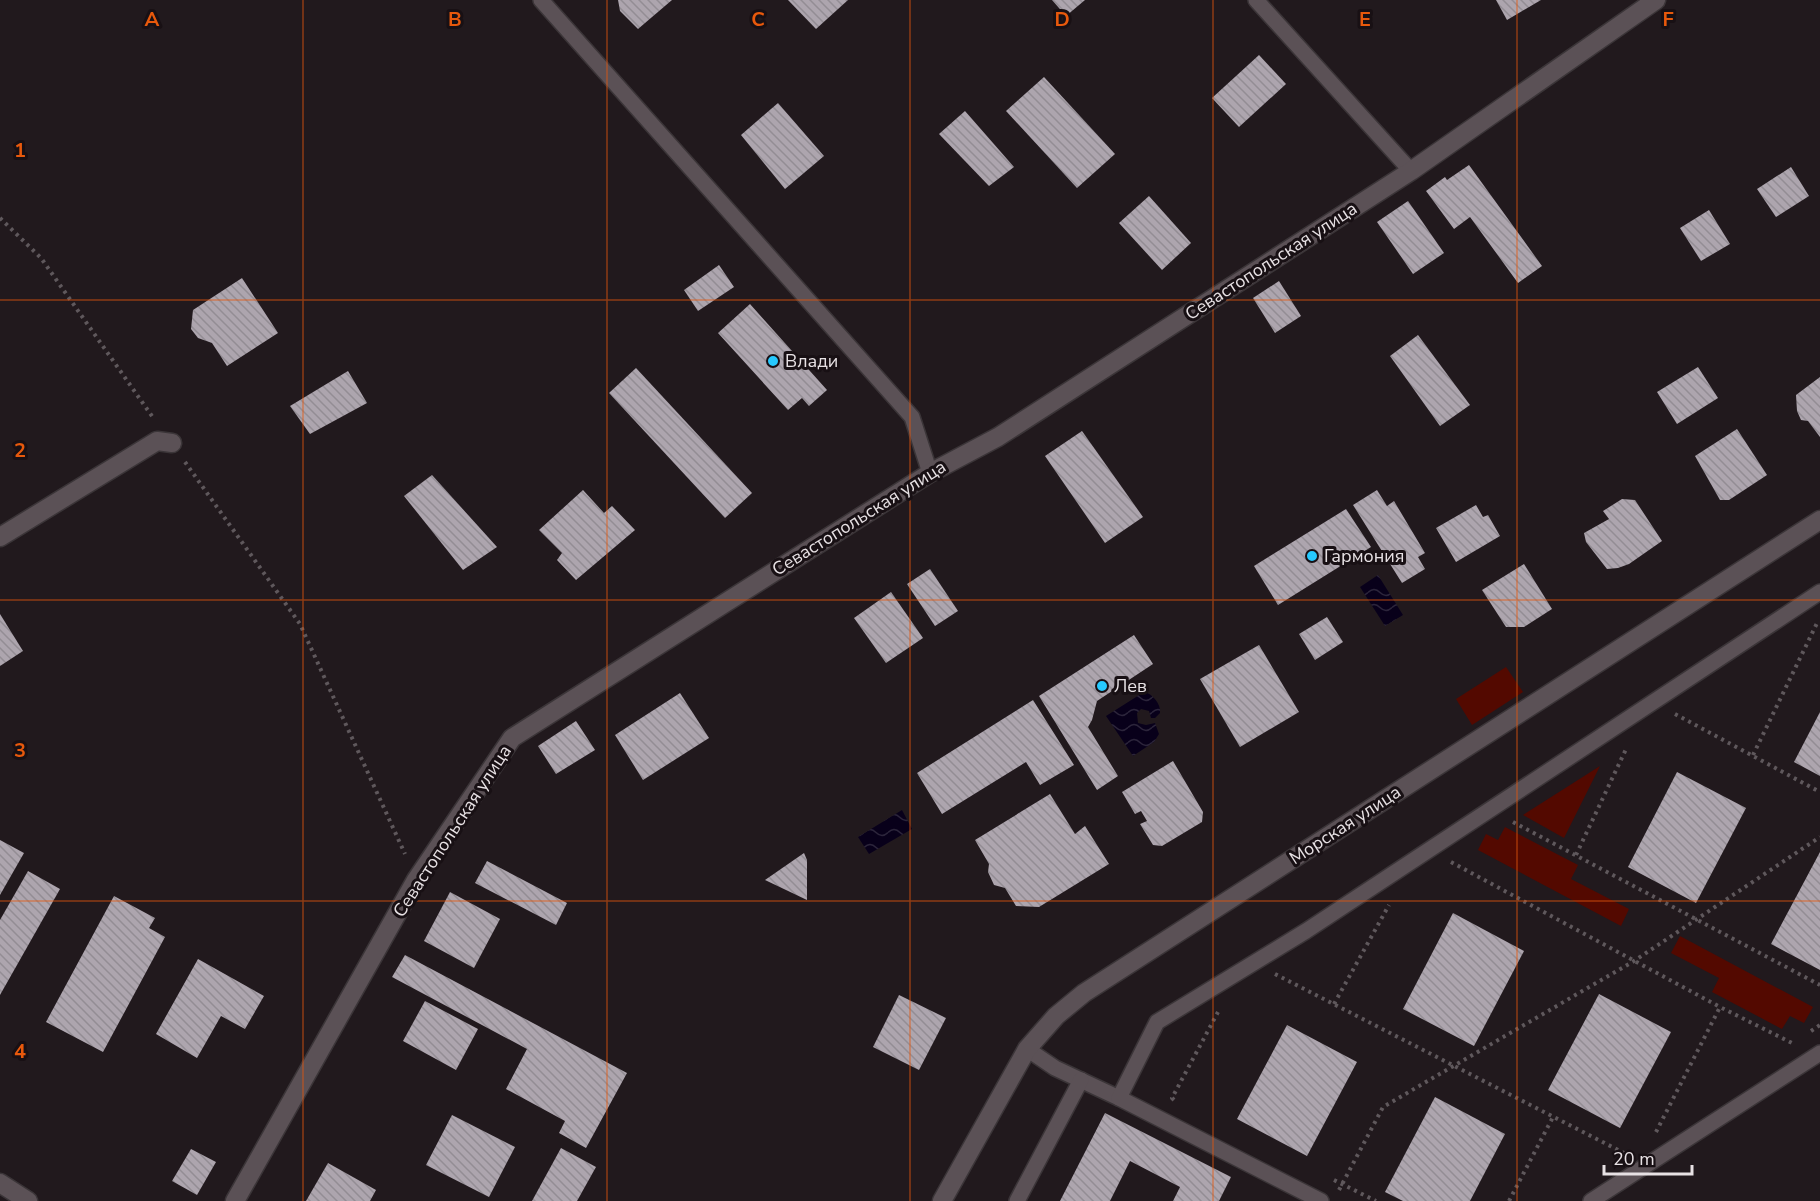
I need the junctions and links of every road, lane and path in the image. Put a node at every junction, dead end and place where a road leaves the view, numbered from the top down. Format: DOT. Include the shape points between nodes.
graph roads {
  1 [pos="541,0"];
  2 [pos="1256,0"];
  3 [pos="1656,0"];
  4 [pos="1412,171"];
  5 [pos="0,218"];
  6 [pos="172,443"];
  7 [pos="930,472"];
  8 [pos="1820,520"];
  9 [pos="0,537"];
  10 [pos="1820,592"];
  11 [pos="1820,617"];
  12 [pos="1666,708"];
  13 [pos="1632,737"];
  14 [pos="1752,755"];
  15 [pos="1820,792"];
  16 [pos="1508,819"];
  17 [pos="1820,837"];
  18 [pos="1576,855"];
  19 [pos="1445,859"];
  20 [pos="416,880"];
  21 [pos="1390,902"];
  22 [pos="1697,919"];
  23 [pos="1634,961"];
  24 [pos="1239,972"];
  25 [pos="1272,972"];
  26 [pos="1820,985"];
  27 [pos="1334,1004"];
  28 [pos="1720,1007"];
  29 [pos="1820,1025"];
  30 [pos="1810,1031"];
  31 [pos="1801,1037"];
  32 [pos="1028,1049"];
  33 [pos="1820,1053"];
  34 [pos="1454,1066"];
  35 [pos="1081,1080"];
  36 [pos="1119,1098"];
  37 [pos="1182,1104"];
  38 [pos="1553,1117"];
  39 [pos="1651,1141"];
  40 [pos="1631,1156"];
  41 [pos="1332,1179"];
  42 [pos="0,1184"];
  43 [pos="1342,1184"];
  44 [pos="1338,1193"];
  45 [pos="1298,1196"];
  46 [pos="28,1201"];
  47 [pos="235,1201"];
  48 [pos="942,1201"];
  49 [pos="1017,1201"];
  50 [pos="1321,1201"];
  51 [pos="1376,1201"];
  52 [pos="1509,1201"];
  53 [pos="1591,1201"];
  1 -- 7 [label="lane" via="912,417"];
  2 -- 4 [label="lane"];
  3 -- 4 [label="street, Севастопольская улица"];
  4 -- 7 [label="street, Севастопольская улица" via="998,437"];
  5 -- 6 [label="path" via="42,258"];
  6 -- 9 [label="street" via="157,441"];
  6 -- 20 [label="path" via="300,624"];
  7 -- 20 [label="street, Севастопольская улица" via="512,738"];
  8 -- 32 [label="street, Морская улица" via="1084,993 1056,1016"];
  10 -- 24 [label="lane"];
  11 -- 14 [label="path"];
  12 -- 14 [label="path"];
  13 -- 18 [label="path"];
  14 -- 15 [label="path"];
  16 -- 18 [label="path"];
  17 -- 22 [label="path"];
  18 -- 22 [label="path"];
  19 -- 23 [label="path"];
  20 -- 47 [label="street, Севастопольская улица"];
  21 -- 27 [label="path"];
  22 -- 23 [label="path"];
  22 -- 26 [label="path"];
  23 -- 28 [label="path"];
  23 -- 34 [label="path"];
  24 -- 36 [label="lane" via="1156,1022"];
  24 -- 37 [label="path" via="1172,1098"];
  25 -- 27 [label="path"];
  27 -- 34 [label="path"];
  28 -- 31 [label="path" via="1792,1043"];
  28 -- 39 [label="path"];
  29 -- 30 [label="path"];
  32 -- 35 [label="lane"];
  32 -- 48 [label="street, Морская улица"];
  33 -- 53 [label="lane"];
  34 -- 38 [label="path"];
  34 -- 43 [label="path" via="1383,1107"];
  35 -- 36 [label="lane"];
  35 -- 49 [label="lane"];
  36 -- 45 [label="lane"];
  38 -- 40 [label="path"];
  38 -- 52 [label="path"];
  41 -- 43 [label="path"];
  42 -- 46 [label="street"];
  43 -- 44 [label="path"];
  43 -- 51 [label="path"];
  45 -- 50 [label="lane"];
}
